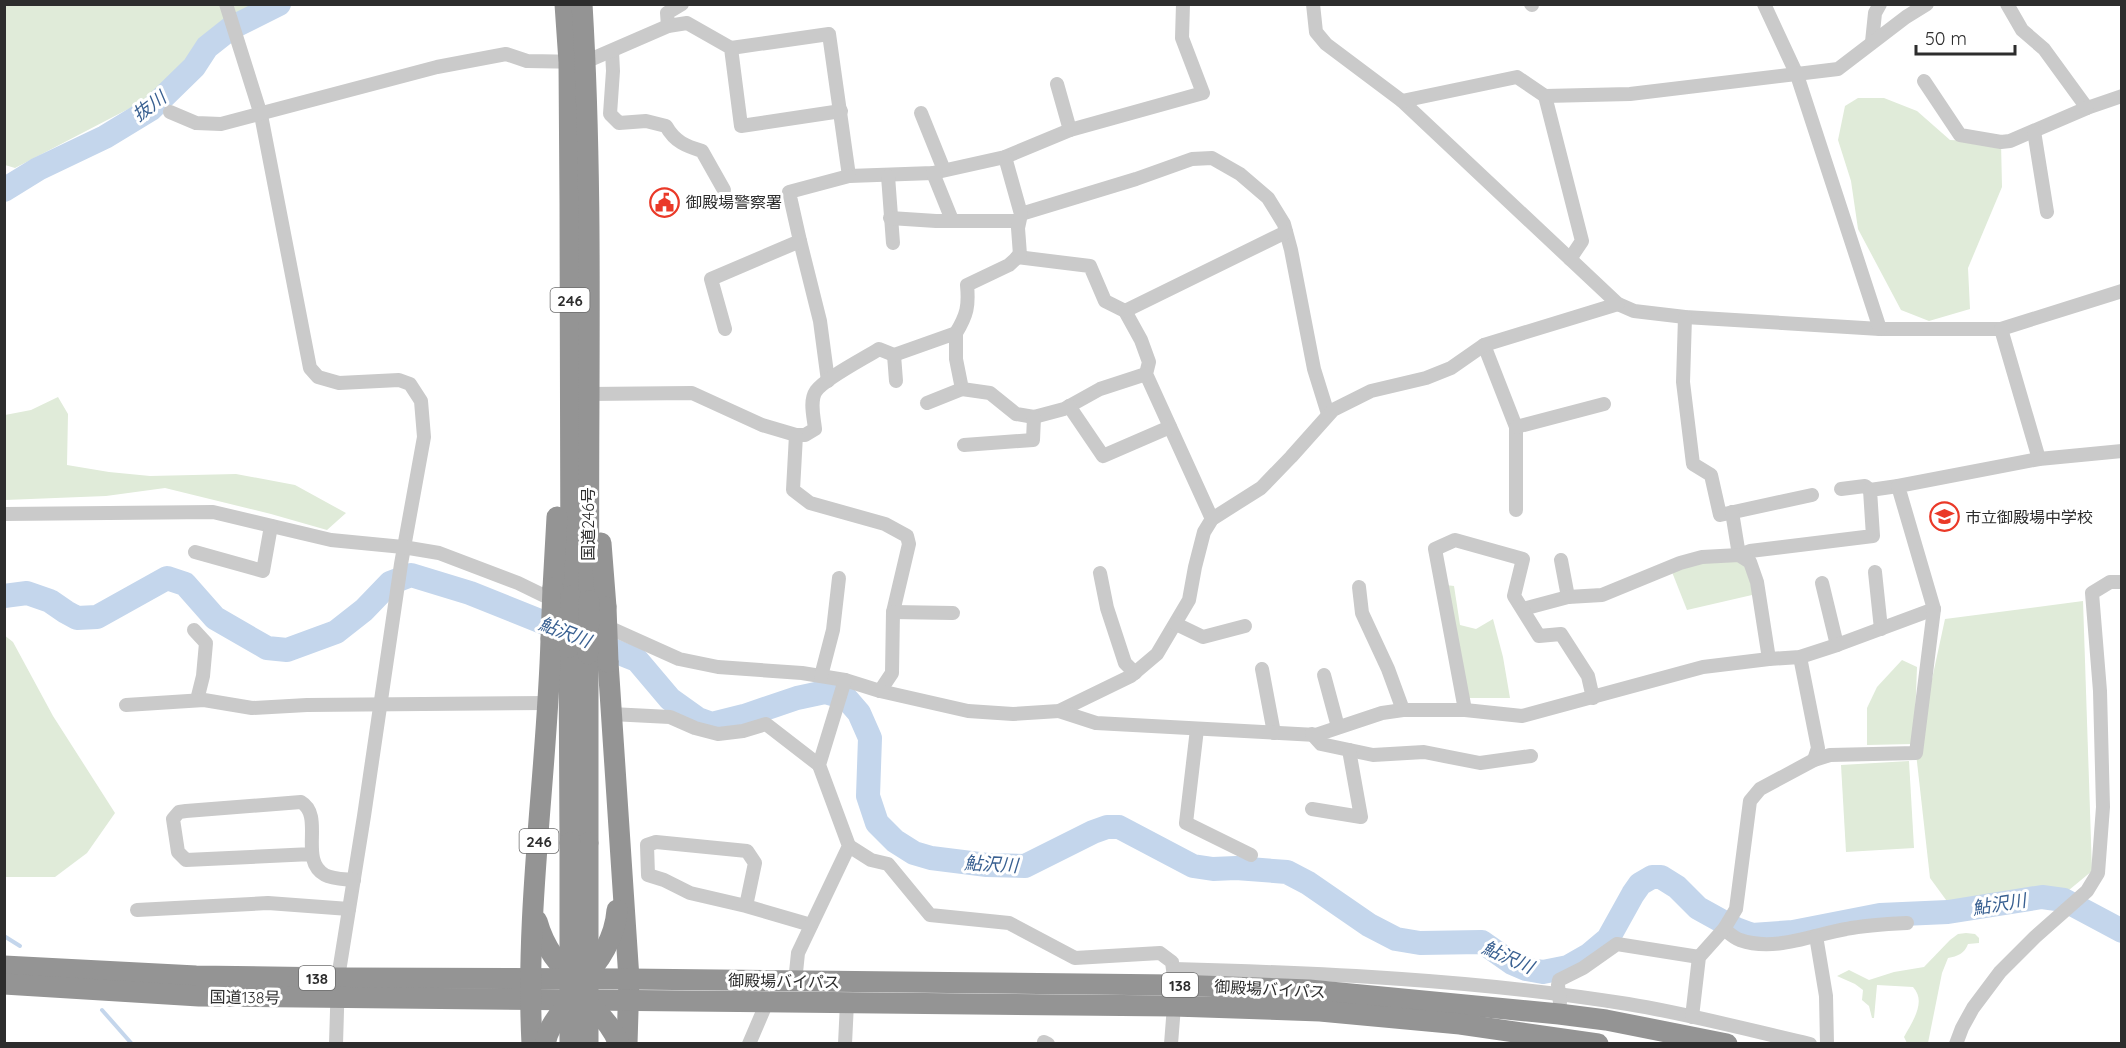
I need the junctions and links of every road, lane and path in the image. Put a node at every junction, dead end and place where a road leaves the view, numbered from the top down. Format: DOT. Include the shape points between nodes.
graph roads {
  1 [pos="565,4"];
  2 [pos="582,4"];
  3 [pos="682,4"];
  4 [pos="1183,4"];
  5 [pos="1313,4"];
  6 [pos="1764,4"];
  7 [pos="1880,4"];
  8 [pos="1927,4"];
  9 [pos="2007,4"];
  10 [pos="228,11"];
  11 [pos="668,26"];
  12 [pos="1872,42"];
  13 [pos="731,48"];
  14 [pos="612,51"];
  15 [pos="577,62"];
  16 [pos="1797,75"];
  17 [pos="1924,81"];
  18 [pos="1056,84"];
  19 [pos="1545,96"];
  20 [pos="2121,96"];
  21 [pos="1402,101"];
  22 [pos="2087,108"];
  23 [pos="841,111"];
  24 [pos="170,112"];
  25 [pos="921,113"];
  26 [pos="261,115"];
  27 [pos="1070,130"];
  28 [pos="2034,131"];
  29 [pos="1005,157"];
  30 [pos="938,171"];
  31 [pos="849,176"];
  32 [pos="888,176"];
  33 [pos="724,190"];
  34 [pos="2047,213"];
  35 [pos="1020,217"];
  36 [pos="890,218"];
  37 [pos="952,220"];
  38 [pos="1286,232"];
  39 [pos="800,240"];
  40 [pos="893,243"];
  41 [pos="1017,257"];
  42 [pos="1570,259"];
  43 [pos="2121,291"];
  44 [pos="1618,304"];
  45 [pos="1125,311"];
  46 [pos="1685,317"];
  47 [pos="725,329"];
  48 [pos="1880,329"];
  49 [pos="2001,329"];
  50 [pos="956,333"];
  51 [pos="1484,345"];
  52 [pos="894,356"];
  53 [pos="1146,374"];
  54 [pos="828,381"];
  55 [pos="896,381"];
  56 [pos="962,388"];
  57 [pos="588,394"];
  58 [pos="927,403"];
  59 [pos="1604,404"];
  60 [pos="1069,406"];
  61 [pos="1328,414"];
  62 [pos="1034,417"];
  63 [pos="1170,427"];
  64 [pos="1516,428"];
  65 [pos="578,432"];
  66 [pos="796,435"];
  67 [pos="964,445"];
  68 [pos="2121,451"];
  69 [pos="2039,459"];
  70 [pos="1898,486"];
  71 [pos="1841,489"];
  72 [pos="1870,490"];
  73 [pos="1812,495"];
  74 [pos="1516,510"];
  75 [pos="1732,512"];
  76 [pos="4,514"];
  77 [pos="1212,519"];
  78 [pos="271,526"];
  79 [pos="404,547"];
  80 [pos="195,552"];
  81 [pos="1739,555"];
  82 [pos="1561,560"];
  83 [pos="1875,572"];
  84 [pos="1100,573"];
  85 [pos="839,578"];
  86 [pos="2121,582"];
  87 [pos="1822,583"];
  88 [pos="1359,587"];
  89 [pos="1568,597"];
  90 [pos="579,598"];
  91 [pos="1523,609"];
  92 [pos="1934,609"];
  93 [pos="893,612"];
  94 [pos="953,613"];
  95 [pos="1176,624"];
  96 [pos="1245,626"];
  97 [pos="1881,629"];
  98 [pos="194,630"];
  99 [pos="1838,645"];
  100 [pos="569,647"];
  101 [pos="1800,657"];
  102 [pos="1769,658"];
  103 [pos="1262,669"];
  104 [pos="1135,673"];
  105 [pos="1324,675"];
  106 [pos="821,676"];
  107 [pos="844,684"];
  108 [pos="880,691"];
  109 [pos="1593,698"];
  110 [pos="197,700"];
  111 [pos="549,703"];
  112 [pos="126,705"];
  113 [pos="379,706"];
  114 [pos="1403,710"];
  115 [pos="1465,710"];
  116 [pos="1059,711"];
  117 [pos="611,714"];
  118 [pos="1338,727"];
  119 [pos="1197,729"];
  120 [pos="1274,733"];
  121 [pos="1312,734"];
  122 [pos="1349,750"];
  123 [pos="1531,756"];
  124 [pos="1814,760"];
  125 [pos="819,765"];
  126 [pos="616,804"];
  127 [pos="1312,809"];
  128 [pos="579,843"];
  129 [pos="849,846"];
  130 [pos="312,854"];
  131 [pos="1251,855"];
  132 [pos="354,880"];
  133 [pos="534,903"];
  134 [pos="747,906"];
  135 [pos="349,909"];
  136 [pos="136,910"];
  137 [pos="1907,923"];
  138 [pos="811,925"];
  139 [pos="1724,929"];
  140 [pos="1816,936"];
  141 [pos="1699,957"];
  142 [pos="4,966"];
  143 [pos="795,982"];
  144 [pos="4,984"];
  145 [pos="1174,986"];
  146 [pos="338,988"];
  147 [pos="538,989"];
  148 [pos="579,990"];
  149 [pos="622,990"];
  150 [pos="767,1002"];
  151 [pos="847,1003"];
  152 [pos="1559,1004"];
  153 [pos="1692,1017"];
  154 [pos="1585,1042"];
  155 [pos="336,1044"];
  156 [pos="532,1044"];
  157 [pos="545,1044"];
  158 [pos="570,1044"];
  159 [pos="588,1044"];
  160 [pos="618,1044"];
  161 [pos="627,1044"];
  162 [pos="749,1044"];
  163 [pos="845,1044"];
  164 [pos="1171,1044"];
  165 [pos="1727,1044"];
  166 [pos="1810,1044"];
  167 [pos="1827,1044"];
  168 [pos="1956,1044"];
  1 -- 15 [label="highway, 246"];
  2 -- 15 [label="highway, 246"];
  3 -- 11 [label="street" via="667,13"];
  4 -- 27 [label="street" via="1182,38 1203,93"];
  5 -- 21 [label="street" via="1316,32 1326,44"];
  6 -- 16 [label="street"];
  7 -- 12 [label="street" via="1875,13"];
  8 -- 12 [label="street"];
  9 -- 22 [label="street" via="2022,30 2044,49"];
  10 -- 26 [label="street"];
  11 -- 13 [label="street" via="687,23"];
  11 -- 14 [label="street"];
  12 -- 16 [label="street" via="1838,69"];
  13 -- 23 [label="street" via="829,34"];
  13 -- 23 [label="street" via="741,126"];
  14 -- 15 [label="street"];
  14 -- 33 [label="street" via="610,114 619,123 646,121 666,126 672,137 702,151"];
  15 -- 26 [label="street" via="527,61 507,54 437,67"];
  15 -- 57 [label="highway, 246" via="588,213"];
  15 -- 65 [label="highway, 246"];
  16 -- 19 [label="street" via="1630,94"];
  16 -- 48 [label="street"];
  17 -- 28 [label="street" via="1960,135 2001,142"];
  18 -- 27 [label="street"];
  19 -- 21 [label="street" via="1517,77"];
  19 -- 42 [label="street" via="1582,241"];
  20 -- 22 [label="street"];
  21 -- 42 [label="street"];
  22 -- 28 [label="street"];
  23 -- 31 [label="street"];
  24 -- 26 [label="street" via="196,123 221,124"];
  25 -- 30 [label="street"];
  26 -- 79 [label="street" via="310,368 318,376 339,383 399,380 410,384 421,401 424,437"];
  27 -- 29 [label="street"];
  28 -- 34 [label="street"];
  29 -- 30 [label="street"];
  29 -- 35 [label="street"];
  30 -- 32 [label="street"];
  30 -- 37 [label="street"];
  31 -- 32 [label="street"];
  31 -- 39 [label="street" via="789,192"];
  32 -- 36 [label="street"];
  35 -- 37 [label="street"];
  35 -- 38 [label="street" via="1192,159 1212,158 1240,174 1268,198"];
  35 -- 41 [label="street"];
  36 -- 37 [label="street"];
  36 -- 40 [label="street"];
  38 -- 45 [label="street"];
  38 -- 61 [label="street" via="1314,369"];
  39 -- 47 [label="street" via="711,279"];
  39 -- 54 [label="street" via="820,321"];
  41 -- 45 [label="street" via="1090,266 1105,301"];
  41 -- 50 [label="street" via="1009,265 967,285 966,318"];
  42 -- 44 [label="street"];
  43 -- 49 [label="street"];
  44 -- 46 [label="street" via="1634,311"];
  44 -- 51 [label="street"];
  45 -- 53 [label="street" via="1149,363"];
  46 -- 48 [label="street"];
  46 -- 75 [label="street" via="1683,382 1693,464 1711,475 1720,515"];
  48 -- 49 [label="street"];
  49 -- 69 [label="street"];
  50 -- 52 [label="street"];
  50 -- 56 [label="street"];
  51 -- 61 [label="street" via="1451,368 1371,391"];
  51 -- 64 [label="street"];
  52 -- 54 [label="street" via="879,349"];
  52 -- 55 [label="street"];
  53 -- 60 [label="street" via="1100,389"];
  53 -- 63 [label="street"];
  54 -- 66 [label="street" via="816,391 812,403 815,429"];
  56 -- 58 [label="street"];
  56 -- 62 [label="street" via="990,393 1016,414"];
  57 -- 65 [label="highway, 246"];
  57 -- 66 [label="street" via="692,393 762,425"];
  59 -- 64 [label="street"];
  60 -- 62 [label="street"];
  60 -- 63 [label="street" via="1102,456"];
  61 -- 77 [label="street" via="1261,488"];
  62 -- 67 [label="street" via="1033,440"];
  63 -- 77 [label="street"];
  64 -- 74 [label="street"];
  65 -- 90 [label="highway, 246" via="597,495"];
  65 -- 90 [label="highway, 246" via="558,486"];
  66 -- 93 [label="street" via="793,490 810,503 885,524 907,536 909,544"];
  68 -- 69 [label="street"];
  69 -- 70 [label="street"];
  70 -- 72 [label="street"];
  70 -- 92 [label="street"];
  71 -- 72 [label="street" via="1865,486"];
  72 -- 81 [label="street" via="1873,536"];
  73 -- 75 [label="street"];
  75 -- 81 [label="street"];
  76 -- 78 [label="street" via="213,512"];
  77 -- 95 [label="street" via="1202,540 1189,600"];
  78 -- 79 [label="street" via="331,540"];
  78 -- 80 [label="street" via="263,571"];
  79 -- 106 [label="street" via="439,553 518,583 679,659 729,669"];
  79 -- 113 [label="street"];
  81 -- 89 [label="street" via="1702,557 1602,595"];
  81 -- 102 [label="street" via="1750,562 1757,582"];
  82 -- 89 [label="street"];
  83 -- 97 [label="street"];
  84 -- 104 [label="street" via="1125,663"];
  85 -- 106 [label="street" via="833,630"];
  86 -- 168 [label="street" via="2110,582 2092,593 2103,807 2098,873 2087,891 2000,972 1973,1008"];
  87 -- 99 [label="street"];
  88 -- 114 [label="street" via="1362,613"];
  89 -- 91 [label="street"];
  90 -- 100 [label="highway, 246, bridge"];
  90 -- 100 [label="highway, 246, bridge"];
  90 -- 117 [label="highway, 246, bridge" via="608,662"];
  91 -- 109 [label="street" via="1539,636 1561,634 1588,676"];
  91 -- 115 [label="street" via="1514,596 1523,560 1455,540 1435,549"];
  92 -- 97 [label="street"];
  92 -- 124 [label="street" via="1916,753 1830,755"];
  93 -- 94 [label="street"];
  93 -- 108 [label="street" via="892,673"];
  95 -- 96 [label="street" via="1203,637"];
  95 -- 104 [label="street" via="1157,654"];
  97 -- 99 [label="street"];
  98 -- 110 [label="street" via="206,643"];
  99 -- 101 [label="street"];
  100 -- 111 [label="highway, 246"];
  100 -- 128 [label="highway, 246"];
  101 -- 102 [label="street"];
  101 -- 124 [label="street" via="1818,748"];
  102 -- 109 [label="street" via="1703,667"];
  103 -- 120 [label="street"];
  104 -- 116 [label="street"];
  105 -- 118 [label="street"];
  106 -- 107 [label="street"];
  107 -- 108 [label="street"];
  107 -- 125 [label="street"];
  108 -- 116 [label="street" via="968,711"];
  109 -- 115 [label="street" via="1522,716"];
  110 -- 112 [label="street"];
  110 -- 113 [label="street" via="252,708"];
  111 -- 113 [label="street"];
  111 -- 133 [label="highway, 246"];
  113 -- 132 [label="street"];
  114 -- 115 [label="street"];
  114 -- 118 [label="street"];
  116 -- 119 [label="street" via="1096,723"];
  117 -- 125 [label="street" via="670,717 718,734 766,724"];
  117 -- 126 [label="highway, 246"];
  118 -- 121 [label="street"];
  119 -- 120 [label="street"];
  119 -- 131 [label="street" via="1186,823"];
  120 -- 121 [label="street"];
  121 -- 122 [label="street" via="1321,744"];
  122 -- 123 [label="street" via="1373,755 1424,752 1480,764"];
  122 -- 127 [label="street" via="1361,817"];
  124 -- 139 [label="street" via="1760,789 1750,801 1736,909"];
  125 -- 129 [label="street"];
  126 -- 148 [label="highway" via="617,917 609,941"];
  126 -- 149 [label="highway, 246"];
  128 -- 158 [label="highway, 246, bridge"];
  128 -- 159 [label="highway, 246, bridge"];
  129 -- 138 [label="street"];
  129 -- 145 [label="street" via="871,860 888,864 930,915 1010,923 1075,958 1160,953 1167,957"];
  130 -- 130 [label="street" via="186,860 178,852 173,819 186,811 301,801 311,814"];
  130 -- 132 [label="street" via="325,875"];
  132 -- 135 [label="street"];
  133 -- 147 [label="highway, 246"];
  133 -- 148 [label="highway" via="546,945"];
  134 -- 134 [label="street" via="690,893 648,875 647,845 656,842 747,851 756,863"];
  134 -- 138 [label="street"];
  135 -- 136 [label="street" via="268,903"];
  135 -- 146 [label="street"];
  137 -- 140 [label="street" via="1874,924"];
  138 -- 143 [label="street" via="798,953"];
  139 -- 140 [label="street" via="1739,940 1764,944"];
  139 -- 141 [label="street"];
  140 -- 167 [label="street" via="1826,996"];
  141 -- 152 [label="street" via="1617,944 1559,980"];
  141 -- 153 [label="street"];
  142 -- 146 [label="highway, 国道138号 / 138"];
  143 -- 145 [label="highway, 御殿場バイパス / 138"];
  143 -- 149 [label="highway, 御殿場バイパス / 138"];
  144 -- 146 [label="highway, 国道138号 / 138" via="199,996"];
  145 -- 151 [label="highway, 御殿場バイパス / 138"];
  145 -- 152 [label="highway, 御殿場バイパス / 138"];
  145 -- 154 [label="highway, 御殿場バイパス / 138" via="1320,1011 1460,1024"];
  145 -- 164 [label="street"];
  146 -- 147 [label="highway, 国道138号 / 138"];
  146 -- 155 [label="street"];
  147 -- 148 [label="highway, 国道138号 / 138"];
  147 -- 156 [label="highway, 246"];
  148 -- 149 [label="highway"];
  148 -- 157 [label="highway" via="551,1027"];
  148 -- 160 [label="highway" via="609,1025"];
  149 -- 150 [label="highway, 御殿場バイパス / 138"];
  149 -- 161 [label="highway, 246"];
  150 -- 151 [label="highway, 御殿場バイパス / 138"];
  150 -- 162 [label="street"];
  151 -- 163 [label="street"];
  152 -- 153 [label="street" via="1628,1004"];
  152 -- 165 [label="highway, 御殿場バイパス / 138" via="1617,1022"];
  153 -- 166 [label="street"];
}
